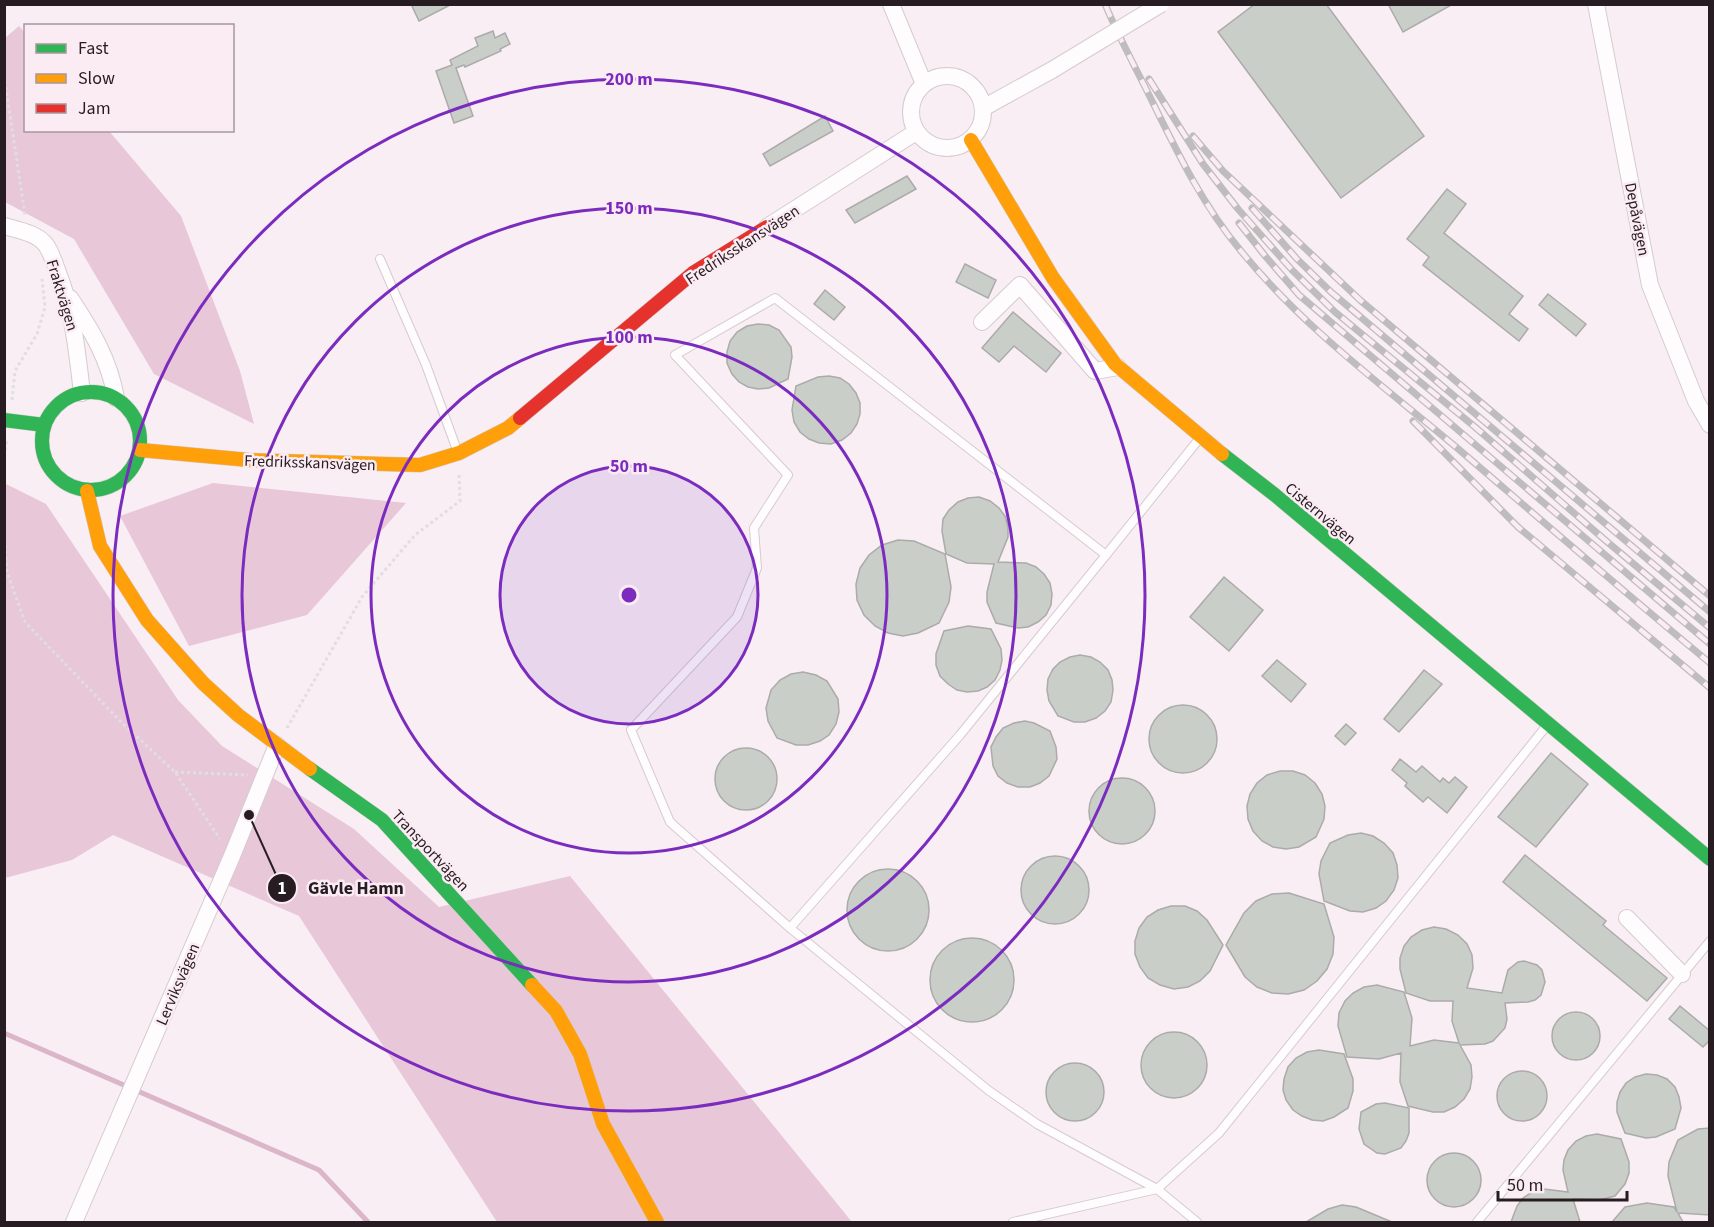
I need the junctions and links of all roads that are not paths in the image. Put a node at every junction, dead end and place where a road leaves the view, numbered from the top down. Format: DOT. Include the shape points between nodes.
graph roads {
  1 [pos="891,4"];
  2 [pos="1161,4"];
  3 [pos="1596,4"];
  4 [pos="924,84"];
  5 [pos="983,108"];
  6 [pos="916,132"];
  7 [pos="971,140"];
  8 [pos="4,225"];
  9 [pos="767,227"];
  10 [pos="380,259"];
  11 [pos="65,290"];
  12 [pos="982,322"];
  13 [pos="1118,367"];
  14 [pos="82,393"];
  15 [pos="116,398"];
  16 [pos="7,420"];
  17 [pos="44,425"];
  18 [pos="1710,425"];
  19 [pos="1200,438"];
  20 [pos="140,450"];
  21 [pos="459,453"];
  22 [pos="87,491"];
  23 [pos="1106,555"];
  24 [pos="1548,724"];
  25 [pos="278,746"];
  26 [pos="1710,859"];
  27 [pos="1627,918"];
  28 [pos="790,928"];
  29 [pos="1710,941"];
  30 [pos="1682,974"];
  31 [pos="1157,1189"];
  32 [pos="74,1222"];
  33 [pos="657,1222"];
  34 [pos="1013,1222"];
  35 [pos="1197,1222"];
  36 [pos="1477,1222"];
  1 -- 4 [label="street"];
  2 -- 5 [label="street, bridge"];
  3 -- 18 [label="street, Depåvägen" via="1650,285 1696,401"];
  4 -- 5 [label="street" via="945,76 966,81 974,88"];
  4 -- 6 [label="street" via="913,101 912,122"];
  5 -- 7 [label="street" via="979,131"];
  6 -- 7 [label="street" via="924,141 948,149"];
  6 -- 9 [label="street, Fredriksskansvägen"];
  7 -- 13 [label="street, Cisternvägen" via="1053,278"];
  8 -- 11 [label="street, Fraktvägen" via="45,243"];
  9 -- 21 [label="street, Fredriksskansvägen" via="693,273 508,428"];
  10 -- 21 [label="lane"];
  11 -- 14 [label="street, Fraktvägen" via="76,338"];
  11 -- 15 [label="street" via="96,337"];
  12 -- 13 [label="street" via="1020,285 1095,371"];
  13 -- 19 [label="street, Cisternvägen"];
  14 -- 15 [label="street" via="100,392"];
  14 -- 17 [label="street" via="59,404"];
  15 -- 20 [label="street" via="136,420"];
  16 -- 17 [label="street"];
  17 -- 22 [label="street" via="44,455 50,469 73,488"];
  19 -- 23 [label="lane"];
  19 -- 24 [label="street, Cisternvägen" via="1275,495"];
  20 -- 21 [label="street, Fredriksskansvägen" via="249,460 420,465"];
  20 -- 22 [label="street" via="127,476 102,490"];
  22 -- 25 [label="street, Transportvägen" via="100,546 147,620 203,683"];
  23 -- 28 [label="lane" via="960,735"];
  23 -- 28 [label="lane" via="775,298 675,355 788,475 754,528 757,568 737,617 631,729 670,822"];
  24 -- 26 [label="street, Cisternvägen"];
  24 -- 31 [label="lane" via="1218,1133"];
  25 -- 32 [label="street, Lerviksvägen"];
  25 -- 33 [label="street, Transportvägen" via="382,820 556,1011 580,1054 603,1124"];
  27 -- 30 [label="street"];
  28 -- 31 [label="lane" via="988,1090 1037,1124"];
  29 -- 30 [label="lane"];
  30 -- 36 [label="lane"];
  31 -- 34 [label="lane"];
  31 -- 35 [label="lane"];
}
